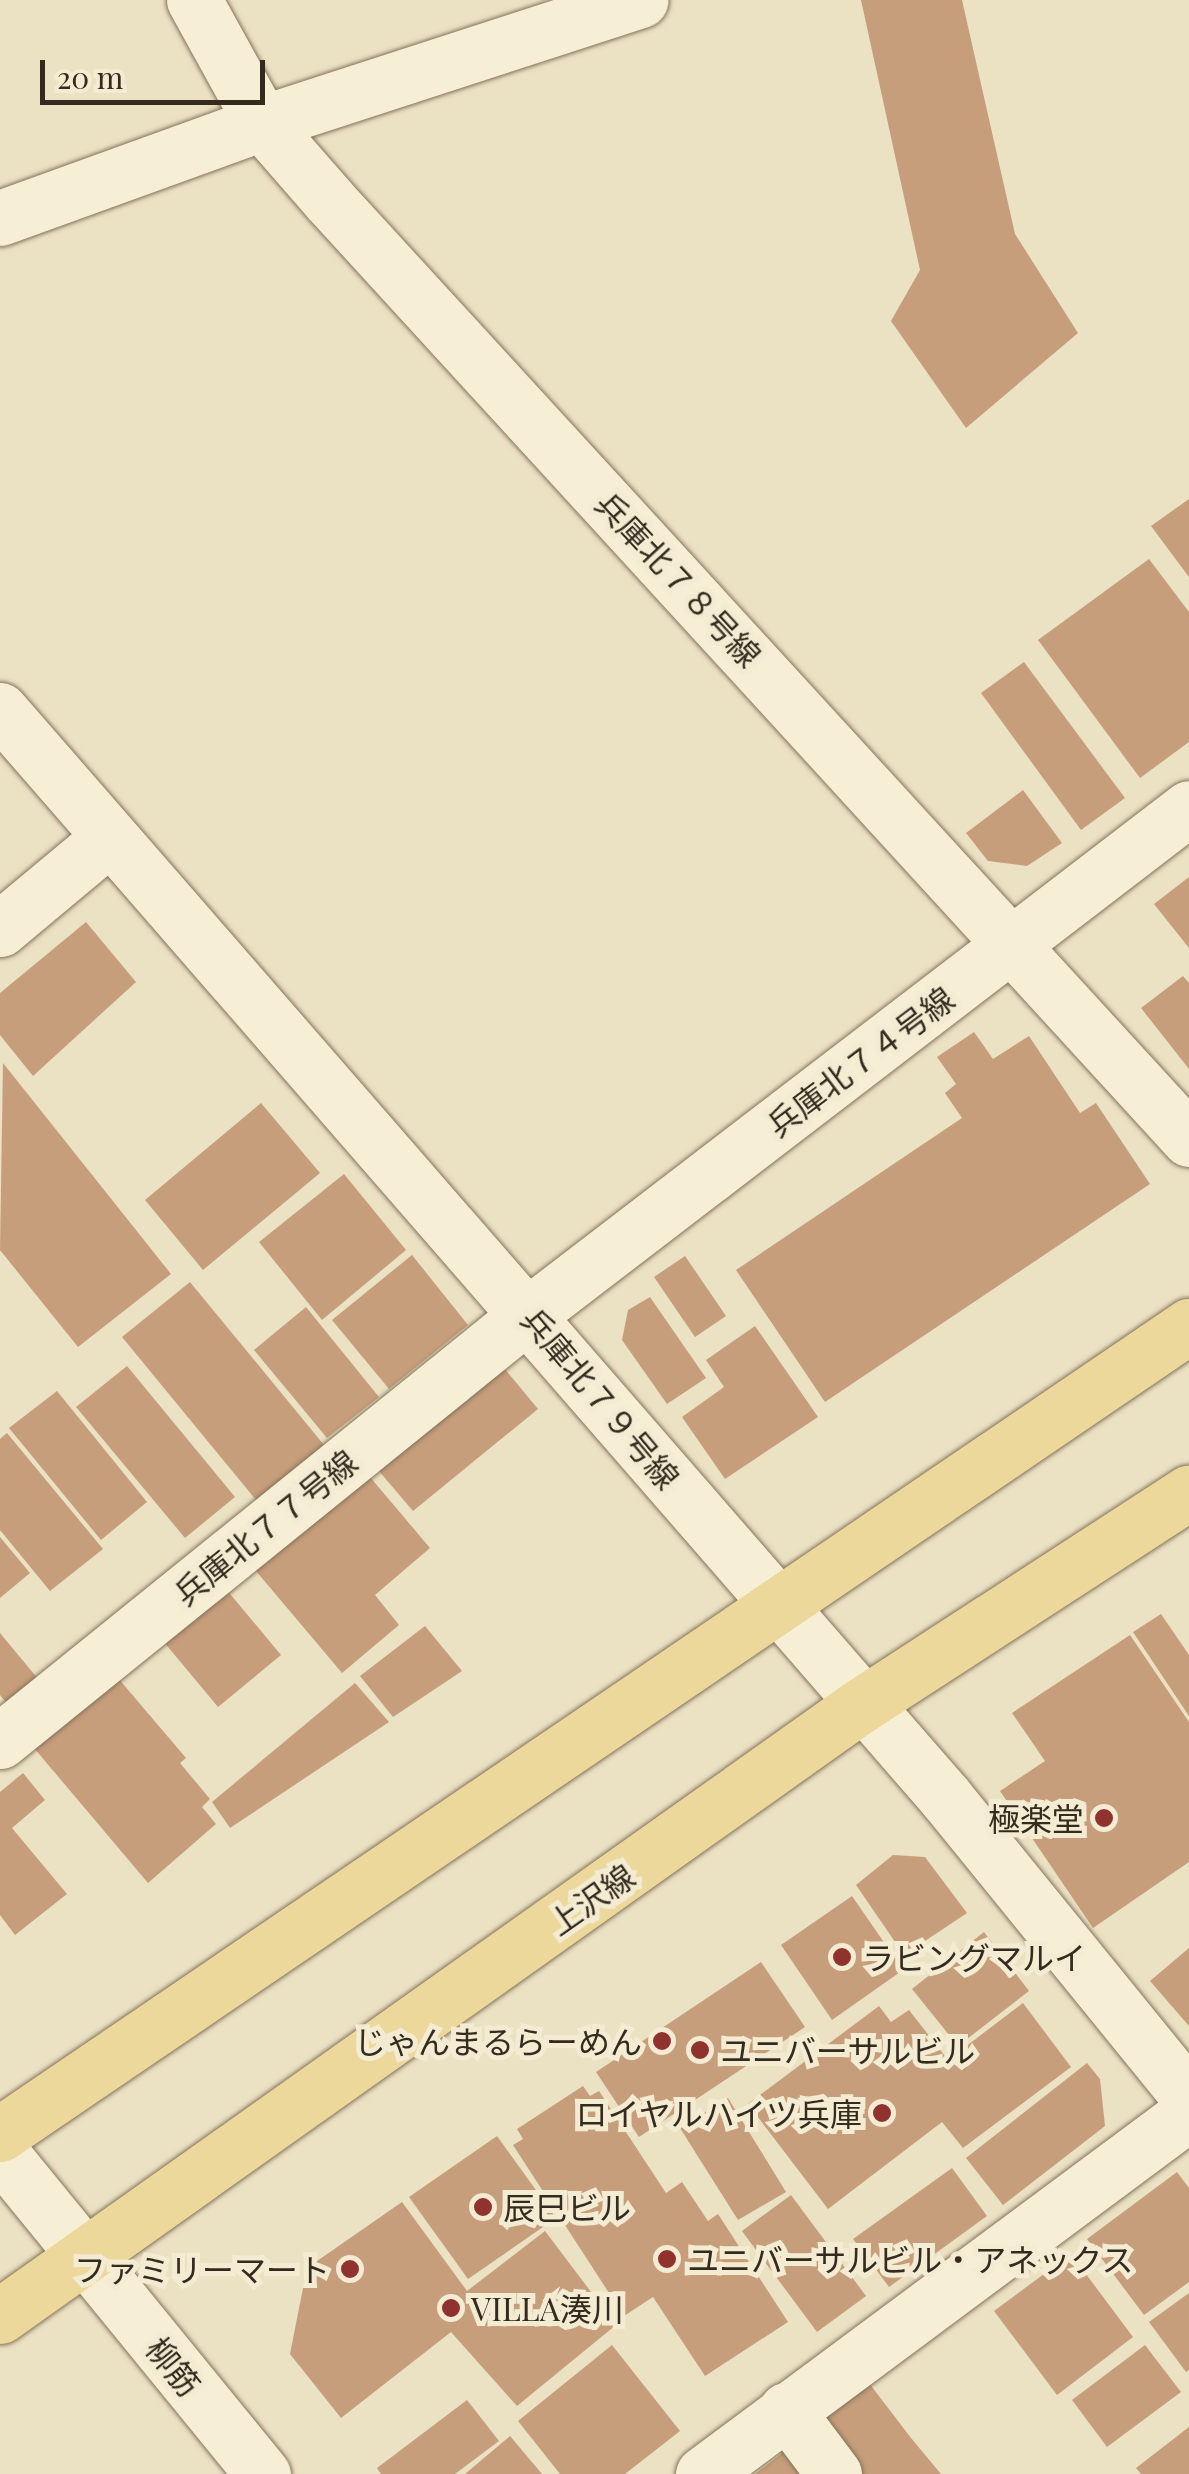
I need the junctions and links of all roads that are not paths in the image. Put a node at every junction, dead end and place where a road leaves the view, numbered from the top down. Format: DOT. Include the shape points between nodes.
graph roads {
  1 [pos="194,0"];
  2 [pos="640,0"];
  3 [pos="262,123"];
  4 [pos="0,218"];
  5 [pos="0,710"];
  6 [pos="1189,808"];
  7 [pos="108,839"];
  8 [pos="0,930"];
  9 [pos="1014,942"];
  10 [pos="1189,1139"];
  11 [pos="530,1314"];
  12 [pos="1189,1326"];
  13 [pos="1189,1492"];
  14 [pos="776,1604"];
  15 [pos="860,1706"];
  16 [pos="0,1741"];
  17 [pos="1189,2098"];
  18 [pos="1189,2112"];
  19 [pos="0,2134"];
  20 [pos="0,2152"];
  21 [pos="86,2258"];
  22 [pos="0,2316"];
  23 [pos="786,2410"];
  24 [pos="263,2474"];
  25 [pos="703,2474"];
  26 [pos="834,2474"];
  1 -- 3 [label="street, 兵庫北７８号線"];
  2 -- 3 [label="street"];
  3 -- 4 [label="street"];
  3 -- 9 [label="street, 兵庫北７８号線"];
  5 -- 7 [label="street, 兵庫北７９号線"];
  6 -- 9 [label="street, 兵庫北７４号線"];
  7 -- 8 [label="street"];
  7 -- 11 [label="street, 兵庫北７９号線"];
  9 -- 10 [label="street, 兵庫北７８号線"];
  9 -- 11 [label="street, 兵庫北７４号線"];
  11 -- 14 [label="street, 兵庫北７９号線"];
  11 -- 16 [label="street, 兵庫北７７号線"];
  12 -- 14 [label="main road"];
  13 -- 15 [label="main road, 上沢線"];
  14 -- 15 [label="street, 兵庫北７９号線"];
  14 -- 19 [label="main road"];
  15 -- 17 [label="street, 兵庫北７９号線" via="946,1798"];
  15 -- 21 [label="main road, 上沢線"];
  18 -- 23 [label="street"];
  20 -- 21 [label="street, 柳筋"];
  21 -- 22 [label="main road, 上沢線"];
  21 -- 24 [label="street, 柳筋"];
  23 -- 25 [label="street"];
  23 -- 26 [label="street"];
}
